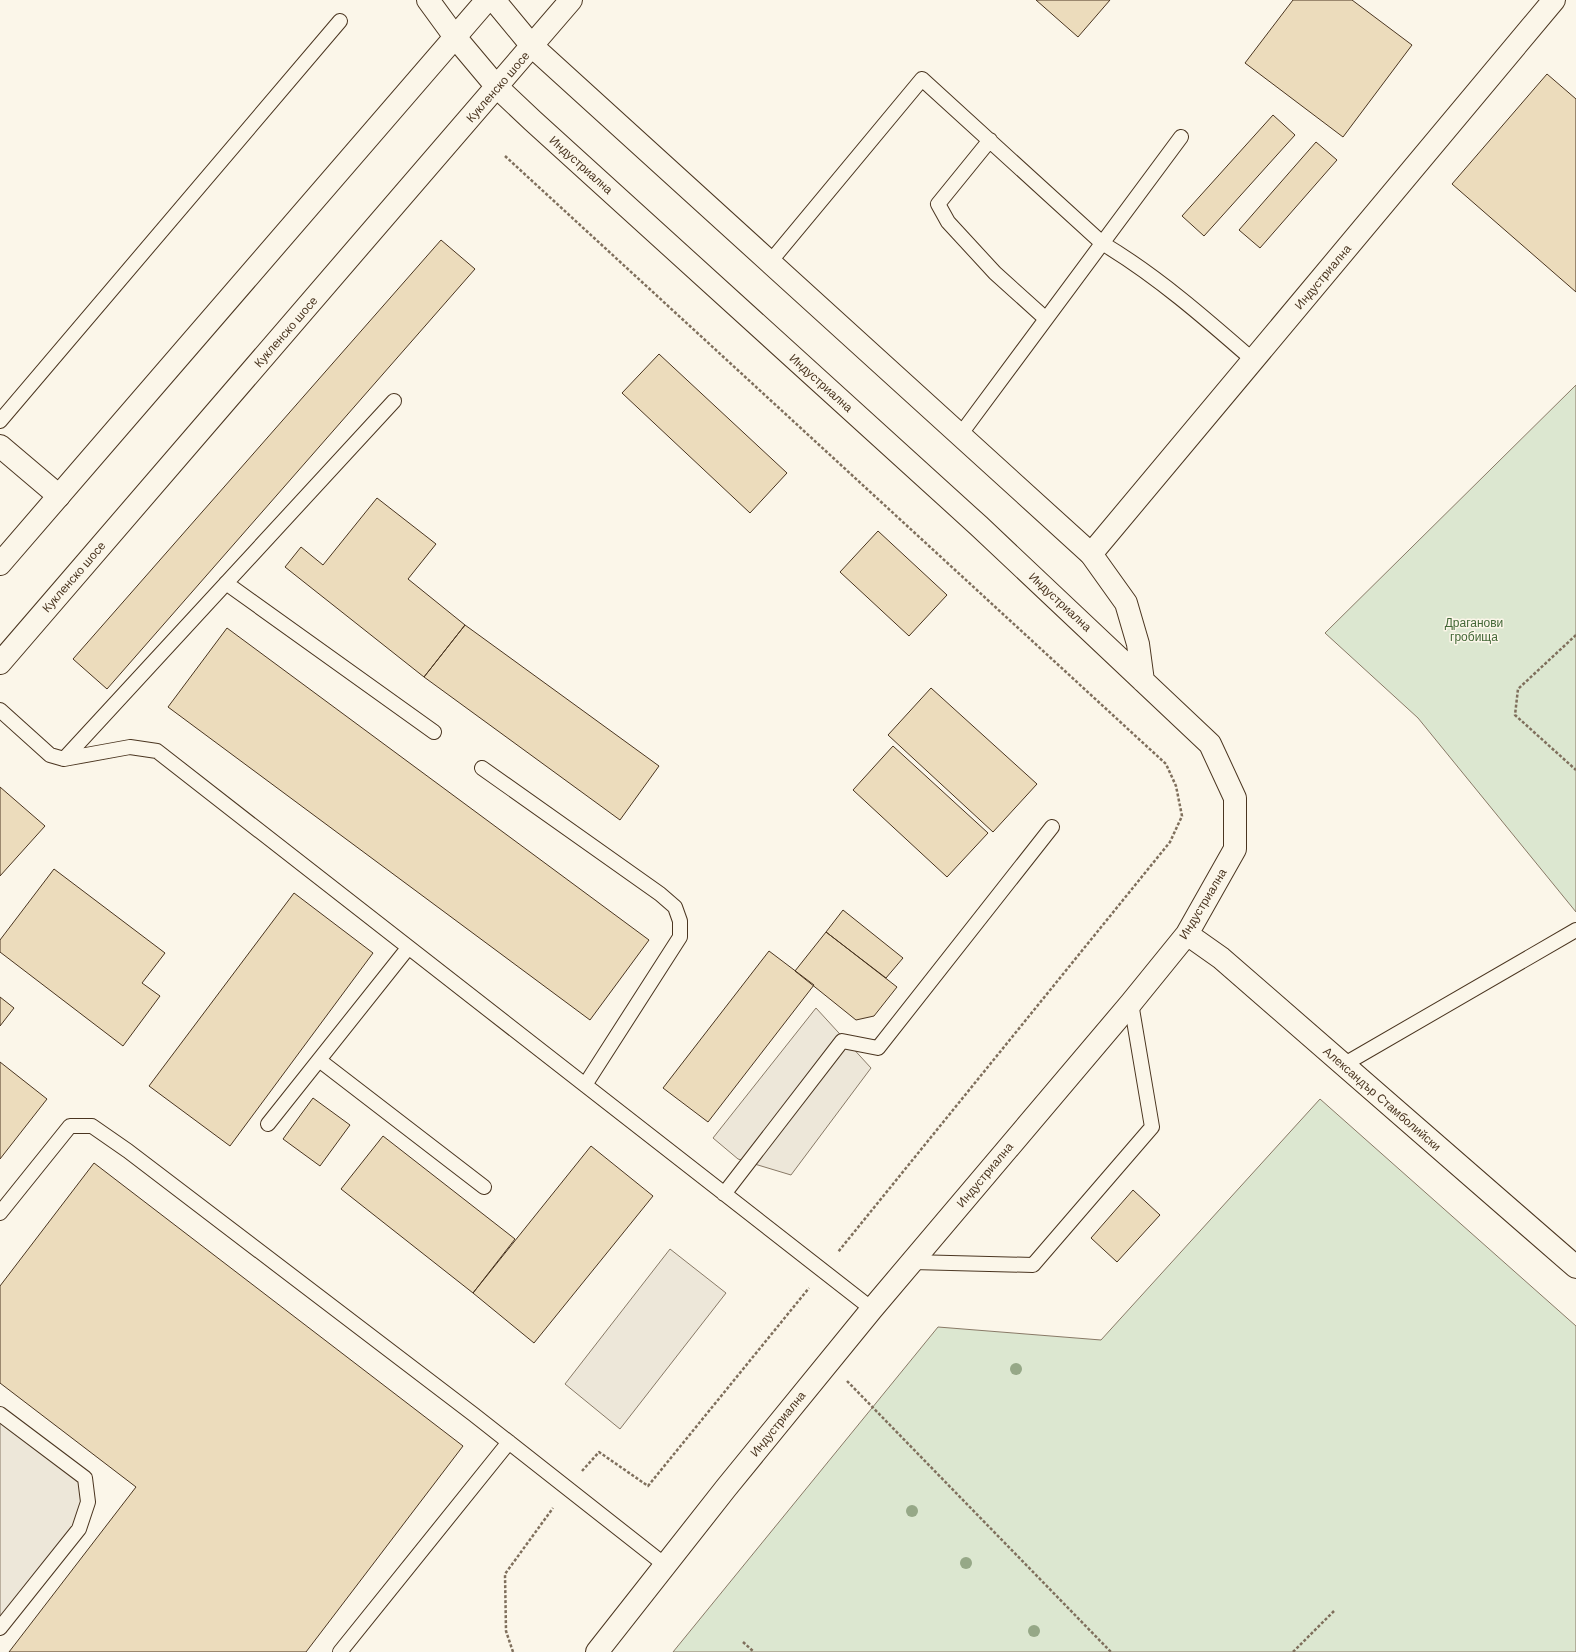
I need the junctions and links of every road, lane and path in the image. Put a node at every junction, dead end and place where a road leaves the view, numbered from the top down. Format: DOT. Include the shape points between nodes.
graph roads {
  1 [pos="428,0"];
  2 [pos="487,0"];
  3 [pos="494,0"];
  4 [pos="571,0"];
  5 [pos="1554,0"];
  6 [pos="340,20"];
  7 [pos="455,37"];
  8 [pos="532,46"];
  9 [pos="497,87"];
  10 [pos="1181,137"];
  11 [pos="990,140"];
  12 [pos="505,156"];
  13 [pos="1102,243"];
  14 [pos="770,262"];
  15 [pos="1046,319"];
  16 [pos="1253,360"];
  17 [pos="394,401"];
  18 [pos="0,421"];
  19 [pos="960,435"];
  20 [pos="0,446"];
  21 [pos="59,496"];
  22 [pos="1091,554"];
  23 [pos="0,564"];
  24 [pos="226,583"];
  25 [pos="1576,635"];
  26 [pos="0,663"];
  27 [pos="1143,681"];
  28 [pos="0,710"];
  29 [pos="434,732"];
  30 [pos="64,759"];
  31 [pos="482,768"];
  32 [pos="1576,770"];
  33 [pos="1052,827"];
  34 [pos="1576,930"];
  35 [pos="1187,934"];
  36 [pos="408,948"];
  37 [pos="1131,1003"];
  38 [pos="319,1060"];
  39 [pos="1343,1065"];
  40 [pos="585,1085"];
  41 [pos="268,1124"];
  42 [pos="484,1187"];
  43 [pos="724,1194"];
  44 [pos="0,1213"];
  45 [pos="912,1262"];
  46 [pos="1576,1267"];
  47 [pos="823,1271"];
  48 [pos="872,1309"];
  49 [pos="829,1362"];
  50 [pos="0,1414"];
  51 [pos="509,1442"];
  52 [pos="568,1488"];
  53 [pos="665,1566"];
  54 [pos="1334,1611"];
  55 [pos="0,1628"];
  56 [pos="743,1642"];
  57 [pos="340,1652"];
  58 [pos="513,1652"];
  59 [pos="597,1652"];
  60 [pos="754,1652"];
  61 [pos="1111,1652"];
  62 [pos="1293,1652"];
  1 -- 7 [label="street, Индустриална"];
  2 -- 7 [label="street"];
  3 -- 8 [label="street"];
  4 -- 8 [label="street, Кукленско шосе"];
  5 -- 16 [label="street, Индустриална"];
  6 -- 18 [label="lane"];
  7 -- 9 [label="street, Индустриална"];
  7 -- 21 [label="street"];
  8 -- 9 [label="street, Кукленско шосе"];
  8 -- 14 [label="street"];
  9 -- 26 [label="street, Кукленско шосе"];
  9 -- 27 [label="street, Индустриална" via="979,526"];
  10 -- 13 [label="lane"];
  11 -- 13 [label="lane"];
  11 -- 14 [label="lane" via="922,79"];
  11 -- 15 [label="lane" via="938,204 948,222 995,274"];
  12 -- 47 [label="path" via="1166,764 1176,786 1182,816 1170,842"];
  13 -- 15 [label="lane"];
  13 -- 16 [label="lane" via="1134,263"];
  14 -- 19 [label="street"];
  15 -- 19 [label="lane"];
  16 -- 22 [label="street, Индустриална"];
  17 -- 24 [label="lane"];
  19 -- 22 [label="street"];
  20 -- 21 [label="street"];
  21 -- 23 [label="street"];
  22 -- 27 [label="street" via="1126,603 1138,644"];
  24 -- 29 [label="lane"];
  24 -- 30 [label="lane"];
  25 -- 32 [label="path" via="1518,689 1515,715"];
  27 -- 35 [label="street, Индустриална" via="1210,744 1235,798 1235,848"];
  28 -- 30 [label="lane" via="50,755"];
  30 -- 36 [label="lane" via="130,747 157,751"];
  31 -- 40 [label="lane" via="660,894 675,907 680,921 680,937"];
  33 -- 43 [label="lane" via="878,1048 842,1041"];
  34 -- 39 [label="lane"];
  35 -- 37 [label="street, Индустриална"];
  35 -- 39 [label="street, Александър Стамболийски" via="1221,958"];
  36 -- 38 [label="lane"];
  36 -- 40 [label="lane"];
  37 -- 45 [label="street, Индустриална"];
  37 -- 45 [label="lane" via="1152,1127 1033,1265"];
  38 -- 41 [label="lane"];
  38 -- 42 [label="lane"];
  39 -- 46 [label="street, Александър Стамболийски"];
  40 -- 43 [label="lane"];
  43 -- 47 [label="lane"];
  44 -- 51 [label="lane" via="70,1126 92,1126"];
  45 -- 48 [label="street, Индустриална"];
  47 -- 48 [label="lane"];
  47 -- 52 [label="path" via="648,1486 599,1452"];
  48 -- 49 [label="street, Индустриална"];
  49 -- 53 [label="street, Индустриална"];
  49 -- 61 [label="path"];
  50 -- 55 [label="lane" via="85,1478 88,1502 79,1529"];
  51 -- 52 [label="lane"];
  51 -- 57 [label="lane"];
  52 -- 53 [label="lane"];
  52 -- 58 [label="path" via="505,1574 506,1631"];
  53 -- 59 [label="street, Индустриална"];
  54 -- 62 [label="path"];
  56 -- 60 [label="path"];
}
